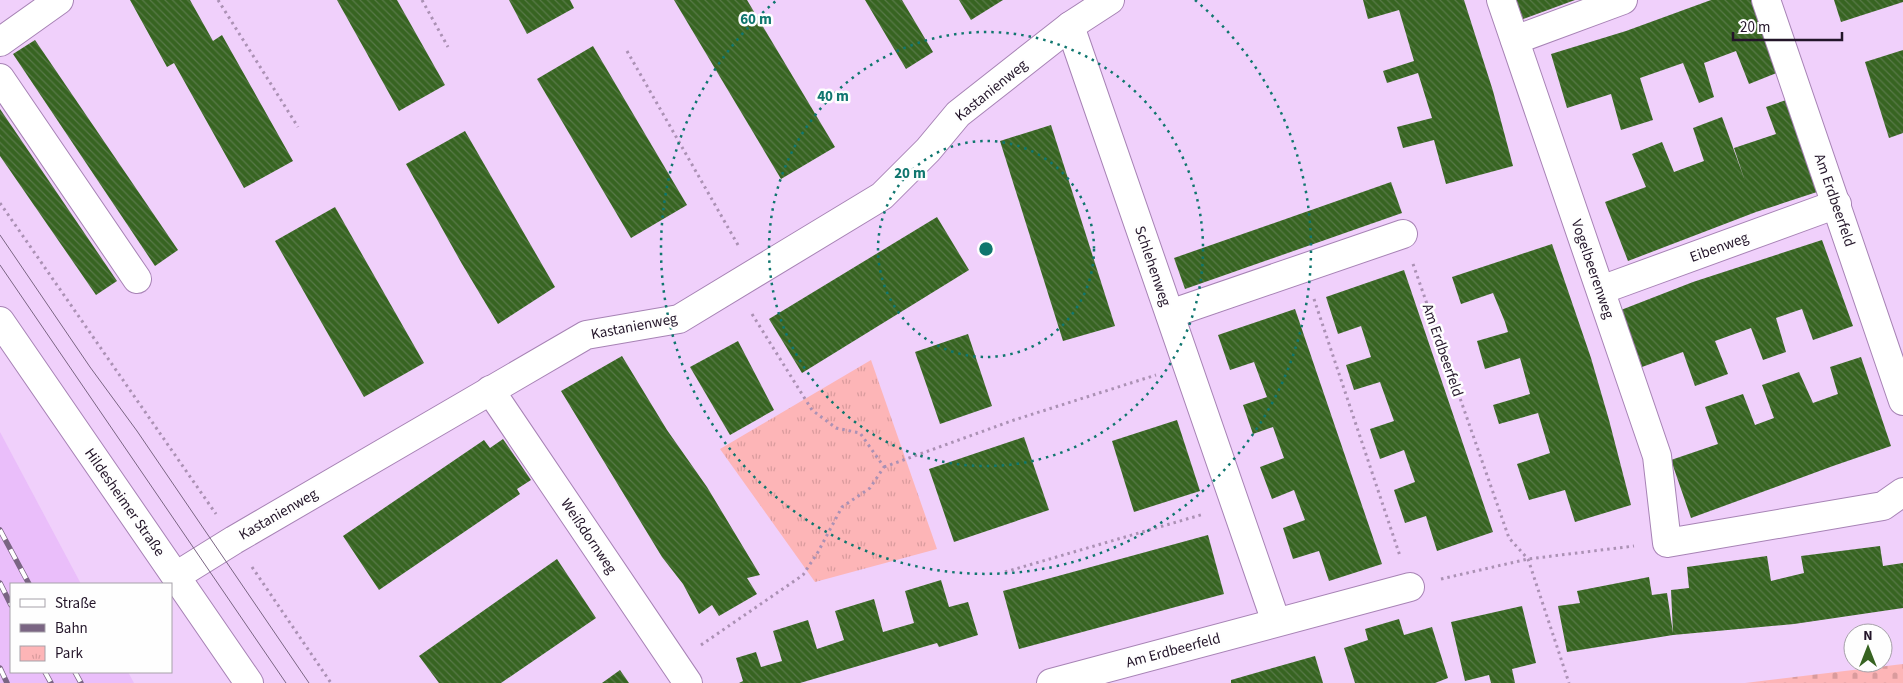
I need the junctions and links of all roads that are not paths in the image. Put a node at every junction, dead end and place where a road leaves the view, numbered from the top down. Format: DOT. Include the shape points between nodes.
graph roads {
  1 [pos="59,0"];
  2 [pos="1110,0"];
  3 [pos="1501,0"];
  4 [pos="1623,0"];
  5 [pos="1766,0"];
  6 [pos="1070,26"];
  7 [pos="1514,40"];
  8 [pos="0,42"];
  9 [pos="0,78"];
  10 [pos="1836,204"];
  11 [pos="1403,234"];
  12 [pos="137,279"];
  13 [pos="1600,290"];
  14 [pos="1170,314"];
  15 [pos="0,321"];
  16 [pos="490,390"];
  17 [pos="1903,401"];
  18 [pos="1903,492"];
  19 [pos="176,576"];
  20 [pos="1410,587"];
  21 [pos="1276,622"];
  22 [pos="681,673"];
  23 [pos="249,683"];
  24 [pos="1052,683"];
  1 -- 8 [label="street"];
  2 -- 6 [label="street, Kastanienweg"];
  3 -- 7 [label="street, Vogelbeerenweg"];
  4 -- 7 [label="street"];
  5 -- 10 [label="street, Am Erdbeerfeld"];
  6 -- 14 [label="street, Schlehenweg"];
  6 -- 16 [label="street, Kastanienweg" via="958,114 882,196 679,319 586,335"];
  7 -- 13 [label="street, Vogelbeerenweg"];
  9 -- 12 [label="street"];
  10 -- 13 [label="street, Eibenweg"];
  10 -- 17 [label="street, Am Erdbeerfeld"];
  11 -- 14 [label="street"];
  13 -- 18 [label="street, Vogelbeerenweg" via="1657,456 1667,543 1884,506"];
  14 -- 21 [label="street, Schlehenweg"];
  15 -- 19 [label="street, Hildesheimer Straße"];
  16 -- 19 [label="street, Kastanienweg"];
  16 -- 22 [label="street, Weißdornweg"];
  19 -- 23 [label="street, Hildesheimer Straße"];
  20 -- 21 [label="street, Am Erdbeerfeld"];
  21 -- 24 [label="street, Am Erdbeerfeld"];
}
